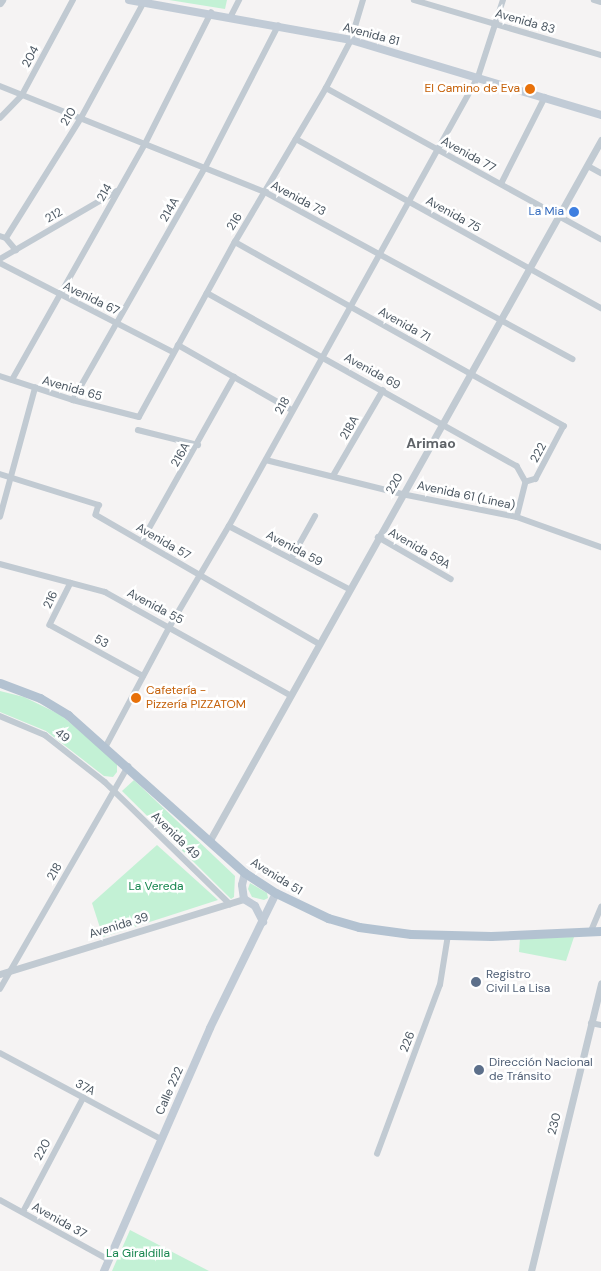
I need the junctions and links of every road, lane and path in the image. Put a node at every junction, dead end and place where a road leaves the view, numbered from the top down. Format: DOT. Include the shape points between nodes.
graph roads {
  1 [pos="73,0"];
  2 [pos="129,0"];
  3 [pos="239,0"];
  4 [pos="363,0"];
  5 [pos="414,0"];
  6 [pos="503,0"];
  7 [pos="594,0"];
  8 [pos="144,2"];
  9 [pos="601,2"];
  10 [pos="212,13"];
  11 [pos="230,16"];
  12 [pos="496,24"];
  13 [pos="278,26"];
  14 [pos="351,40"];
  15 [pos="601,55"];
  16 [pos="478,77"];
  17 [pos="0,86"];
  18 [pos="326,88"];
  19 [pos="22,95"];
  20 [pos="545,97"];
  21 [pos="601,115"];
  22 [pos="0,118"];
  23 [pos="81,118"];
  24 [pos="296,139"];
  25 [pos="601,140"];
  26 [pos="145,144"];
  27 [pos="437,149"];
  28 [pos="588,166"];
  29 [pos="205,168"];
  30 [pos="601,173"];
  31 [pos="501,184"];
  32 [pos="118,190"];
  33 [pos="265,192"];
  34 [pos="408,201"];
  35 [pos="560,217"];
  36 [pos="3,237"];
  37 [pos="601,239"];
  38 [pos="234,242"];
  39 [pos="16,250"];
  40 [pos="379,254"];
  41 [pos="0,259"];
  42 [pos="0,263"];
  43 [pos="529,268"];
  44 [pos="207,293"];
  45 [pos="58,295"];
  46 [pos="350,306"];
  47 [pos="601,308"];
  48 [pos="502,320"];
  49 [pos="116,323"];
  50 [pos="178,345"];
  51 [pos="173,352"];
  52 [pos="322,356"];
  53 [pos="573,359"];
  54 [pos="471,374"];
  55 [pos="0,376"];
  56 [pos="234,377"];
  57 [pos="12,380"];
  58 [pos="35,388"];
  59 [pos="383,390"];
  60 [pos="73,400"];
  61 [pos="292,410"];
  62 [pos="139,417"];
  63 [pos="443,424"];
  64 [pos="564,426"];
  65 [pos="138,430"];
  66 [pos="198,445"];
  67 [pos="266,460"];
  68 [pos="524,473"];
  69 [pos="0,474"];
  70 [pos="333,476"];
  71 [pos="10,477"];
  72 [pos="526,482"];
  73 [pos="402,494"];
  74 [pos="315,516"];
  75 [pos="0,517"];
  76 [pos="518,517"];
  77 [pos="229,526"];
  78 [pos="378,537"];
  79 [pos="142,541"];
  80 [pos="601,547"];
  81 [pos="291,559"];
  82 [pos="0,564"];
  83 [pos="200,575"];
  84 [pos="451,579"];
  85 [pos="71,583"];
  86 [pos="349,589"];
  87 [pos="50,625"];
  88 [pos="170,626"];
  89 [pos="319,644"];
  90 [pos="143,676"];
  91 [pos="0,683"];
  92 [pos="290,695"];
  93 [pos="0,716"];
  94 [pos="106,746"];
  95 [pos="128,766"];
  96 [pos="105,782"];
  97 [pos="113,789"];
  98 [pos="210,840"];
  99 [pos="245,873"];
  100 [pos="276,894"];
  101 [pos="244,899"];
  102 [pos="230,904"];
  103 [pos="272,904"];
  104 [pos="255,906"];
  105 [pos="601,907"];
  106 [pos="263,922"];
  107 [pos="591,931"];
  108 [pos="601,931"];
  109 [pos="448,935"];
  110 [pos="9,972"];
  111 [pos="0,974"];
  112 [pos="601,983"];
  113 [pos="0,989"];
  114 [pos="591,1023"];
  115 [pos="601,1025"];
  116 [pos="0,1053"];
  117 [pos="82,1098"];
  118 [pos="161,1140"];
  119 [pos="377,1154"];
  120 [pos="0,1200"];
  121 [pos="23,1212"];
  122 [pos="109,1260"];
  123 [pos="104,1271"];
  124 [pos="531,1271"];
  1 -- 19 [label="street, 204"];
  2 -- 8 [label="main road, Avenida 81"];
  3 -- 11 [label="street"];
  4 -- 14 [label="street, 216"];
  5 -- 12 [label="street, Avenida 83"];
  6 -- 12 [label="street, 218"];
  7 -- 9 [label="street"];
  8 -- 10 [label="main road, Avenida 81"];
  8 -- 23 [label="street, 210"];
  10 -- 11 [label="main road, Avenida 81"];
  10 -- 26 [label="street, 214"];
  11 -- 13 [label="main road, Avenida 81"];
  12 -- 15 [label="street, Avenida 83"];
  12 -- 16 [label="street, 218"];
  13 -- 14 [label="main road, Avenida 81"];
  13 -- 29 [label="street, 214A"];
  14 -- 16 [label="main road, Avenida 81"];
  14 -- 18 [label="street, 216"];
  16 -- 20 [label="main road, Avenida 81"];
  16 -- 27 [label="street, 218"];
  17 -- 19 [label="street, Avenida 73"];
  18 -- 24 [label="street, 216"];
  18 -- 27 [label="street, Avenida 77"];
  19 -- 22 [label="street, 204"];
  19 -- 23 [label="street, Avenida 73"];
  20 -- 21 [label="main road, Avenida 81"];
  20 -- 31 [label="street"];
  23 -- 26 [label="street, Avenida 73"];
  23 -- 36 [label="street, 210"];
  24 -- 33 [label="street, 216"];
  24 -- 34 [label="street, Avenida 75"];
  25 -- 28 [label="street, 220"];
  26 -- 29 [label="street, Avenida 73"];
  26 -- 32 [label="street, 214"];
  27 -- 31 [label="street, Avenida 77"];
  27 -- 34 [label="street, 218"];
  28 -- 30 [label="street"];
  28 -- 35 [label="street, 220"];
  29 -- 33 [label="street, Avenida 73"];
  29 -- 49 [label="street, 214A"];
  31 -- 35 [label="street, Avenida 77"];
  32 -- 39 [label="street, 212"];
  32 -- 45 [label="street, 214"];
  33 -- 38 [label="street, 216"];
  33 -- 40 [label="street, Avenida 73"];
  34 -- 40 [label="street, 218"];
  34 -- 43 [label="street, Avenida 75"];
  35 -- 37 [label="street, Avenida 77"];
  35 -- 43 [label="street, 220"];
  36 -- 39 [label="street"];
  38 -- 44 [label="street, 216"];
  38 -- 46 [label="street, Avenida 71"];
  39 -- 41 [label="street, 212"];
  40 -- 46 [label="street, 218"];
  40 -- 48 [label="street, Avenida 73"];
  42 -- 45 [label="street, Avenida 67"];
  43 -- 47 [label="street, Avenida 75"];
  43 -- 48 [label="street, 220"];
  44 -- 50 [label="street, 216"];
  44 -- 52 [label="street, Avenida 69"];
  45 -- 49 [label="street, Avenida 67"];
  45 -- 57 [label="street, 214"];
  46 -- 52 [label="street, 218"];
  46 -- 54 [label="street, Avenida 71"];
  48 -- 53 [label="street, Avenida 73"];
  48 -- 54 [label="street, 220"];
  49 -- 51 [label="street, Avenida 67"];
  49 -- 60 [label="street, 214A"];
  50 -- 51 [label="street, 216"];
  50 -- 56 [label="street"];
  51 -- 62 [label="street, 216"];
  52 -- 59 [label="street, Avenida 69"];
  52 -- 61 [label="street, 218"];
  54 -- 63 [label="street, 220"];
  54 -- 64 [label="street, Avenida 71"];
  55 -- 57 [label="street, Avenida 65"];
  56 -- 61 [label="street"];
  56 -- 66 [label="street, 216A"];
  57 -- 58 [label="street, Avenida 65"];
  58 -- 60 [label="street, Avenida 65"];
  58 -- 71 [label="street"];
  59 -- 63 [label="street, Avenida 69"];
  59 -- 70 [label="street, 218A"];
  60 -- 62 [label="street, Avenida 65"];
  61 -- 67 [label="street, 218"];
  63 -- 68 [label="street, Avenida 69"];
  63 -- 73 [label="street, 220"];
  64 -- 72 [label="street, 222" via="536,479"];
  65 -- 66 [label="street"];
  66 -- 79 [label="street, 216A"];
  67 -- 70 [label="street, Avenida 61 (Línea)"];
  67 -- 77 [label="street, 218"];
  68 -- 72 [label="street, 222"];
  69 -- 71 [label="street, Avenida 57"];
  70 -- 73 [label="street, Avenida 61 (Línea)"];
  71 -- 75 [label="street"];
  71 -- 79 [label="street, Avenida 57" via="99,505 96,515"];
  72 -- 76 [label="street, 222"];
  73 -- 76 [label="street, Avenida 61 (Línea)"];
  73 -- 78 [label="street, 220"];
  74 -- 81 [label="street"];
  76 -- 80 [label="street, Avenida 61 (Línea)"];
  77 -- 81 [label="street, Avenida 59"];
  77 -- 83 [label="street, 218"];
  78 -- 84 [label="street, Avenida 59A"];
  78 -- 86 [label="street, 220"];
  79 -- 83 [label="street, Avenida 57"];
  81 -- 86 [label="street, Avenida 59"];
  82 -- 85 [label="street, Avenida 55"];
  83 -- 88 [label="street, 218"];
  83 -- 89 [label="street, Avenida 57"];
  85 -- 87 [label="street, 216"];
  85 -- 88 [label="street, Avenida 55" via="105,592"];
  86 -- 89 [label="street, 220"];
  87 -- 90 [label="street, 53"];
  88 -- 90 [label="street, 218"];
  88 -- 92 [label="street, Avenida 55"];
  89 -- 92 [label="street, 220"];
  90 -- 94 [label="street, 218"];
  91 -- 94 [label="main road, Avenida 51" via="55,706"];
  92 -- 98 [label="street, 220"];
  93 -- 96 [label="street, 49" via="45,736"];
  94 -- 95 [label="main road, Avenida 51"];
  95 -- 97 [label="street, 218"];
  95 -- 98 [label="main road, Avenida 51"];
  96 -- 97 [label="street, Avenida 49"];
  97 -- 102 [label="street, Avenida 49"];
  97 -- 110 [label="street, 218"];
  98 -- 99 [label="main road, Avenida 51"];
  99 -- 100 [label="main road, Avenida 51"];
  99 -- 101 [label="main road" via="242,885"];
  100 -- 103 [label="main road, Calle 222"];
  100 -- 109 [label="main road, Avenida 51" via="328,918 360,927 391,933"];
  101 -- 102 [label="street, Avenida 39"];
  101 -- 104 [label="main road"];
  102 -- 110 [label="street, Avenida 39"];
  103 -- 104 [label="main road"];
  103 -- 106 [label="main road, Calle 222"];
  104 -- 106 [label="main road"];
  105 -- 107 [label="street"];
  106 -- 118 [label="main road, Calle 222" via="210,1028"];
  107 -- 108 [label="main road, Avenida 51"];
  107 -- 109 [label="main road, Avenida 51"];
  109 -- 119 [label="street, 226" via="440,985"];
  110 -- 111 [label="street, Avenida 39"];
  110 -- 113 [label="street, 218"];
  112 -- 114 [label="street, 230"];
  114 -- 115 [label="street"];
  114 -- 124 [label="street, 230"];
  116 -- 117 [label="street, 37A"];
  117 -- 118 [label="street, 37A"];
  117 -- 121 [label="street, 220"];
  118 -- 122 [label="main road, Calle 222"];
  120 -- 121 [label="street, Avenida 37"];
  121 -- 122 [label="street, Avenida 37"];
  122 -- 123 [label="main road, Calle 222"];
}
